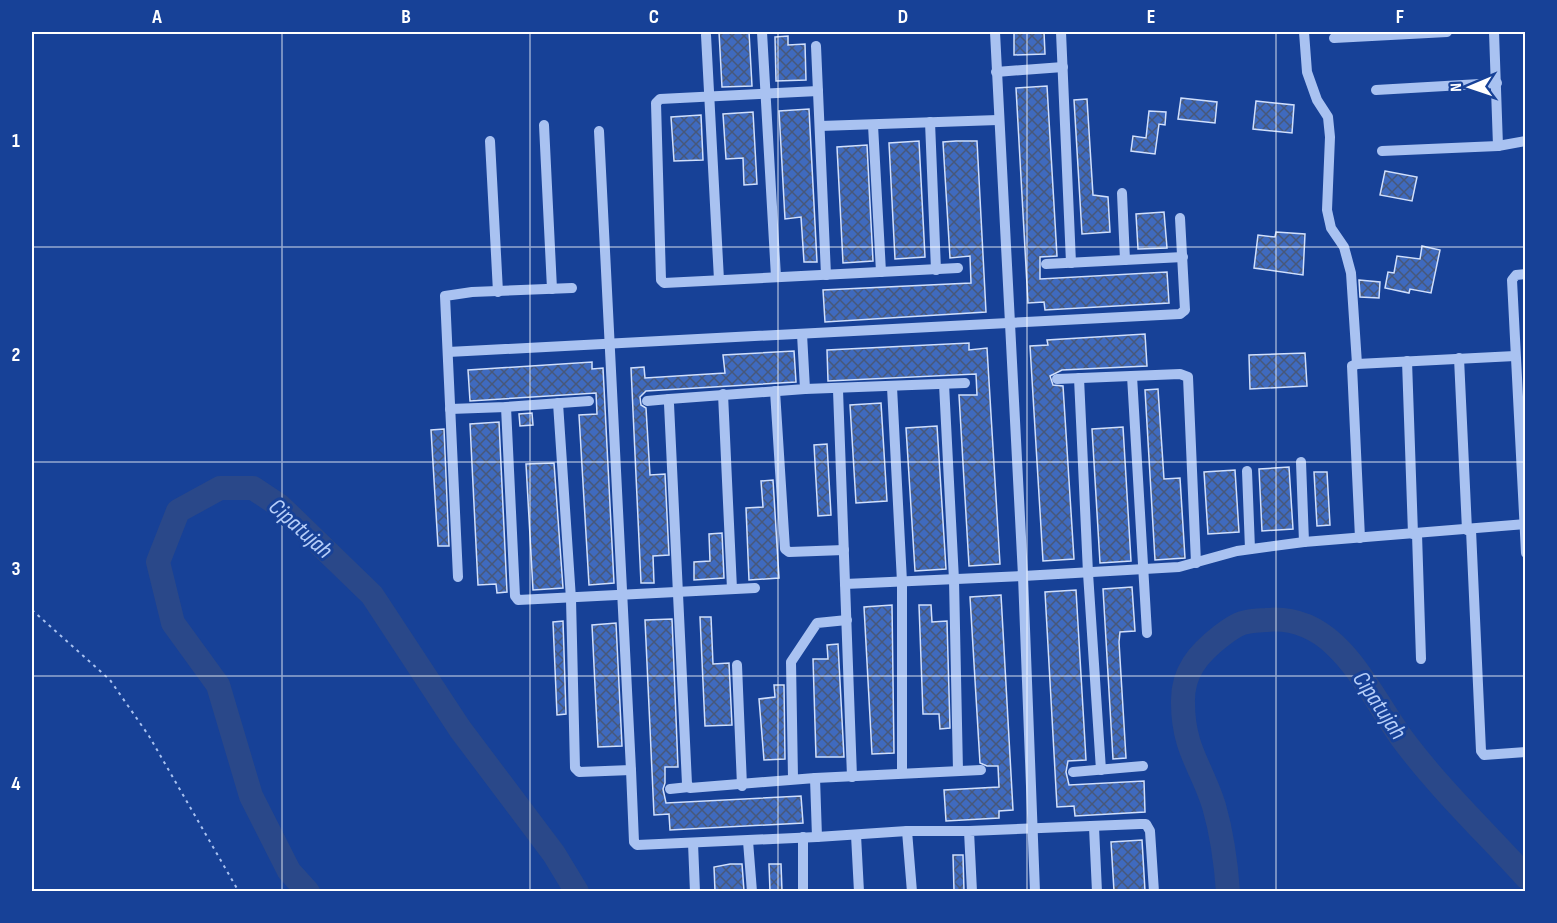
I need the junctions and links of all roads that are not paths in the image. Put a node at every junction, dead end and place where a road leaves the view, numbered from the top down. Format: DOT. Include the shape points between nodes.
graph roads {
  1 [pos="762,32"];
  2 [pos="995,32"];
  3 [pos="1061,32"];
  4 [pos="1304,32"];
  5 [pos="1447,32"];
  6 [pos="1494,32"];
  7 [pos="706,35"];
  8 [pos="1334,38"];
  9 [pos="816,46"];
  10 [pos="1063,67"];
  11 [pos="996,72"];
  12 [pos="1497,83"];
  13 [pos="1376,90"];
  14 [pos="818,91"];
  15 [pos="764,94"];
  16 [pos="709,96"];
  17 [pos="998,120"];
  18 [pos="930,122"];
  19 [pos="544,125"];
  20 [pos="873,125"];
  21 [pos="820,126"];
  22 [pos="599,131"];
  23 [pos="490,141"];
  24 [pos="1526,141"];
  25 [pos="1498,146"];
  26 [pos="1382,151"];
  27 [pos="1122,193"];
  28 [pos="1180,218"];
  29 [pos="1183,257"];
  30 [pos="1125,260"];
  31 [pos="1071,263"];
  32 [pos="1046,264"];
  33 [pos="958,268"];
  34 [pos="936,270"];
  35 [pos="881,272"];
  36 [pos="1526,274"];
  37 [pos="826,275"];
  38 [pos="776,277"];
  39 [pos="719,280"];
  40 [pos="572,288"];
  41 [pos="552,289"];
  42 [pos="498,291"];
  43 [pos="1011,324"];
  44 [pos="802,334"];
  45 [pos="609,343"];
  46 [pos="448,352"];
  47 [pos="1515,356"];
  48 [pos="1459,358"];
  49 [pos="1407,361"];
  50 [pos="1357,364"];
  51 [pos="1132,376"];
  52 [pos="1079,378"];
  53 [pos="1057,379"];
  54 [pos="965,383"];
  55 [pos="944,384"];
  56 [pos="892,387"];
  57 [pos="805,389"];
  58 [pos="838,390"];
  59 [pos="775,391"];
  60 [pos="723,394"];
  61 [pos="669,399"];
  62 [pos="589,400"];
  63 [pos="647,400"];
  64 [pos="558,403"];
  65 [pos="506,407"];
  66 [pos="450,409"];
  67 [pos="1301,462"];
  68 [pos="1247,471"];
  69 [pos="1525,524"];
  70 [pos="1469,530"];
  71 [pos="1415,534"];
  72 [pos="1360,538"];
  73 [pos="1304,542"];
  74 [pos="1250,549"];
  75 [pos="844,550"];
  76 [pos="1526,553"];
  77 [pos="1196,563"];
  78 [pos="1144,570"];
  79 [pos="1088,573"];
  80 [pos="1023,576"];
  81 [pos="459,577"];
  82 [pos="954,580"];
  83 [pos="902,582"];
  84 [pos="845,584"];
  85 [pos="755,588"];
  86 [pos="732,589"];
  87 [pos="677,592"];
  88 [pos="624,596"];
  89 [pos="571,599"];
  90 [pos="847,620"];
  91 [pos="1147,633"];
  92 [pos="1421,659"];
  93 [pos="736,665"];
  94 [pos="1526,752"];
  95 [pos="1143,766"];
  96 [pos="631,770"];
  97 [pos="981,770"];
  98 [pos="1101,770"];
  99 [pos="958,771"];
  100 [pos="1073,772"];
  101 [pos="902,773"];
  102 [pos="852,777"];
  103 [pos="793,778"];
  104 [pos="815,778"];
  105 [pos="742,786"];
  106 [pos="689,788"];
  107 [pos="670,789"];
  108 [pos="1094,827"];
  109 [pos="1033,829"];
  110 [pos="907,831"];
  111 [pos="969,831"];
  112 [pos="856,835"];
  113 [pos="802,837"];
  114 [pos="817,837"];
  115 [pos="748,841"];
  116 [pos="693,843"];
  117 [pos="695,891"];
  118 [pos="752,891"];
  119 [pos="804,891"];
  120 [pos="859,891"];
  121 [pos="912,891"];
  122 [pos="972,891"];
  123 [pos="1035,891"];
  124 [pos="1097,891"];
  125 [pos="1154,891"];
  1 -- 15 [label="street"];
  2 -- 11 [label="street"];
  3 -- 10 [label="street"];
  4 -- 50 [label="street" via="1307,72 1328,117 1327,210 1351,273"];
  5 -- 8 [label="street"];
  6 -- 12 [label="street"];
  7 -- 16 [label="street"];
  9 -- 14 [label="street"];
  10 -- 11 [label="street"];
  10 -- 31 [label="street"];
  11 -- 17 [label="street"];
  12 -- 13 [label="street"];
  12 -- 25 [label="street"];
  14 -- 15 [label="street"];
  14 -- 21 [label="street"];
  15 -- 16 [label="street"];
  15 -- 38 [label="street"];
  16 -- 39 [label="street"];
  16 -- 39 [label="street" via="660,99 655,105 661,275 664,283"];
  17 -- 18 [label="street"];
  17 -- 43 [label="street"];
  18 -- 20 [label="street"];
  18 -- 34 [label="street"];
  19 -- 41 [label="street"];
  20 -- 21 [label="street"];
  20 -- 35 [label="street"];
  21 -- 37 [label="street"];
  22 -- 45 [label="street"];
  23 -- 42 [label="street"];
  24 -- 25 [label="street"];
  25 -- 26 [label="street"];
  27 -- 30 [label="street"];
  28 -- 29 [label="street"];
  29 -- 30 [label="street"];
  29 -- 43 [label="street" via="1186,304 1180,314"];
  30 -- 31 [label="street"];
  31 -- 32 [label="street"];
  33 -- 34 [label="street"];
  34 -- 35 [label="street"];
  35 -- 37 [label="street"];
  36 -- 47 [label="street" via="1516,275 1512,280"];
  37 -- 38 [label="street"];
  38 -- 39 [label="street"];
  40 -- 41 [label="street"];
  41 -- 42 [label="street"];
  42 -- 46 [label="street" via="445,296"];
  43 -- 44 [label="street"];
  43 -- 80 [label="street"];
  44 -- 45 [label="street"];
  44 -- 57 [label="street"];
  45 -- 46 [label="street"];
  45 -- 88 [label="street"];
  46 -- 66 [label="street"];
  47 -- 48 [label="street"];
  47 -- 69 [label="street"];
  48 -- 49 [label="street"];
  48 -- 70 [label="street"];
  49 -- 50 [label="street"];
  49 -- 71 [label="street"];
  50 -- 72 [label="street" via="1351,369"];
  51 -- 52 [label="street"];
  51 -- 77 [label="street" via="1180,374 1189,380"];
  51 -- 78 [label="street"];
  52 -- 53 [label="street"];
  52 -- 79 [label="street"];
  54 -- 55 [label="street"];
  55 -- 56 [label="street"];
  55 -- 82 [label="street"];
  56 -- 58 [label="street"];
  56 -- 83 [label="street"];
  57 -- 58 [label="street"];
  57 -- 59 [label="street"];
  58 -- 75 [label="street"];
  59 -- 60 [label="street"];
  59 -- 75 [label="street" via="785,549"];
  60 -- 61 [label="street"];
  60 -- 86 [label="street"];
  61 -- 63 [label="street"];
  61 -- 87 [label="street"];
  62 -- 64 [label="street"];
  64 -- 65 [label="street"];
  64 -- 89 [label="street"];
  65 -- 66 [label="street"];
  65 -- 89 [label="street" via="515,596 521,600"];
  66 -- 81 [label="street"];
  67 -- 73 [label="street"];
  68 -- 74 [label="street"];
  69 -- 70 [label="street"];
  69 -- 76 [label="street"];
  70 -- 71 [label="street"];
  70 -- 94 [label="street" via="1481,751 1484,755"];
  71 -- 72 [label="street"];
  71 -- 92 [label="street"];
  72 -- 73 [label="street"];
  73 -- 74 [label="street"];
  74 -- 77 [label="street"];
  75 -- 84 [label="street"];
  77 -- 78 [label="street"];
  78 -- 79 [label="street"];
  78 -- 91 [label="street"];
  79 -- 80 [label="street"];
  79 -- 98 [label="street"];
  80 -- 82 [label="street"];
  80 -- 109 [label="street"];
  82 -- 83 [label="street"];
  82 -- 99 [label="street"];
  83 -- 84 [label="street"];
  83 -- 101 [label="street"];
  84 -- 90 [label="street"];
  85 -- 86 [label="street"];
  86 -- 87 [label="street"];
  87 -- 88 [label="street"];
  87 -- 106 [label="street"];
  88 -- 89 [label="street"];
  88 -- 96 [label="street"];
  89 -- 96 [label="street" via="575,768 579,772"];
  90 -- 102 [label="street"];
  90 -- 103 [label="street" via="817,623 792,659"];
  93 -- 105 [label="street"];
  95 -- 98 [label="street"];
  96 -- 116 [label="street" via="635,843"];
  97 -- 99 [label="street"];
  98 -- 100 [label="street"];
  99 -- 101 [label="street"];
  101 -- 102 [label="street"];
  102 -- 104 [label="street"];
  103 -- 104 [label="street"];
  103 -- 105 [label="street"];
  104 -- 114 [label="street"];
  105 -- 106 [label="street"];
  106 -- 107 [label="street"];
  108 -- 109 [label="street"];
  108 -- 124 [label="street"];
  108 -- 125 [label="street" via="1147,826"];
  109 -- 111 [label="street"];
  109 -- 123 [label="street"];
  110 -- 111 [label="street"];
  110 -- 112 [label="street"];
  110 -- 121 [label="street"];
  111 -- 122 [label="street"];
  112 -- 114 [label="street"];
  112 -- 120 [label="street"];
  113 -- 114 [label="street"];
  113 -- 115 [label="street"];
  113 -- 119 [label="street"];
  115 -- 116 [label="street"];
  115 -- 118 [label="street"];
  116 -- 117 [label="street"];
}
